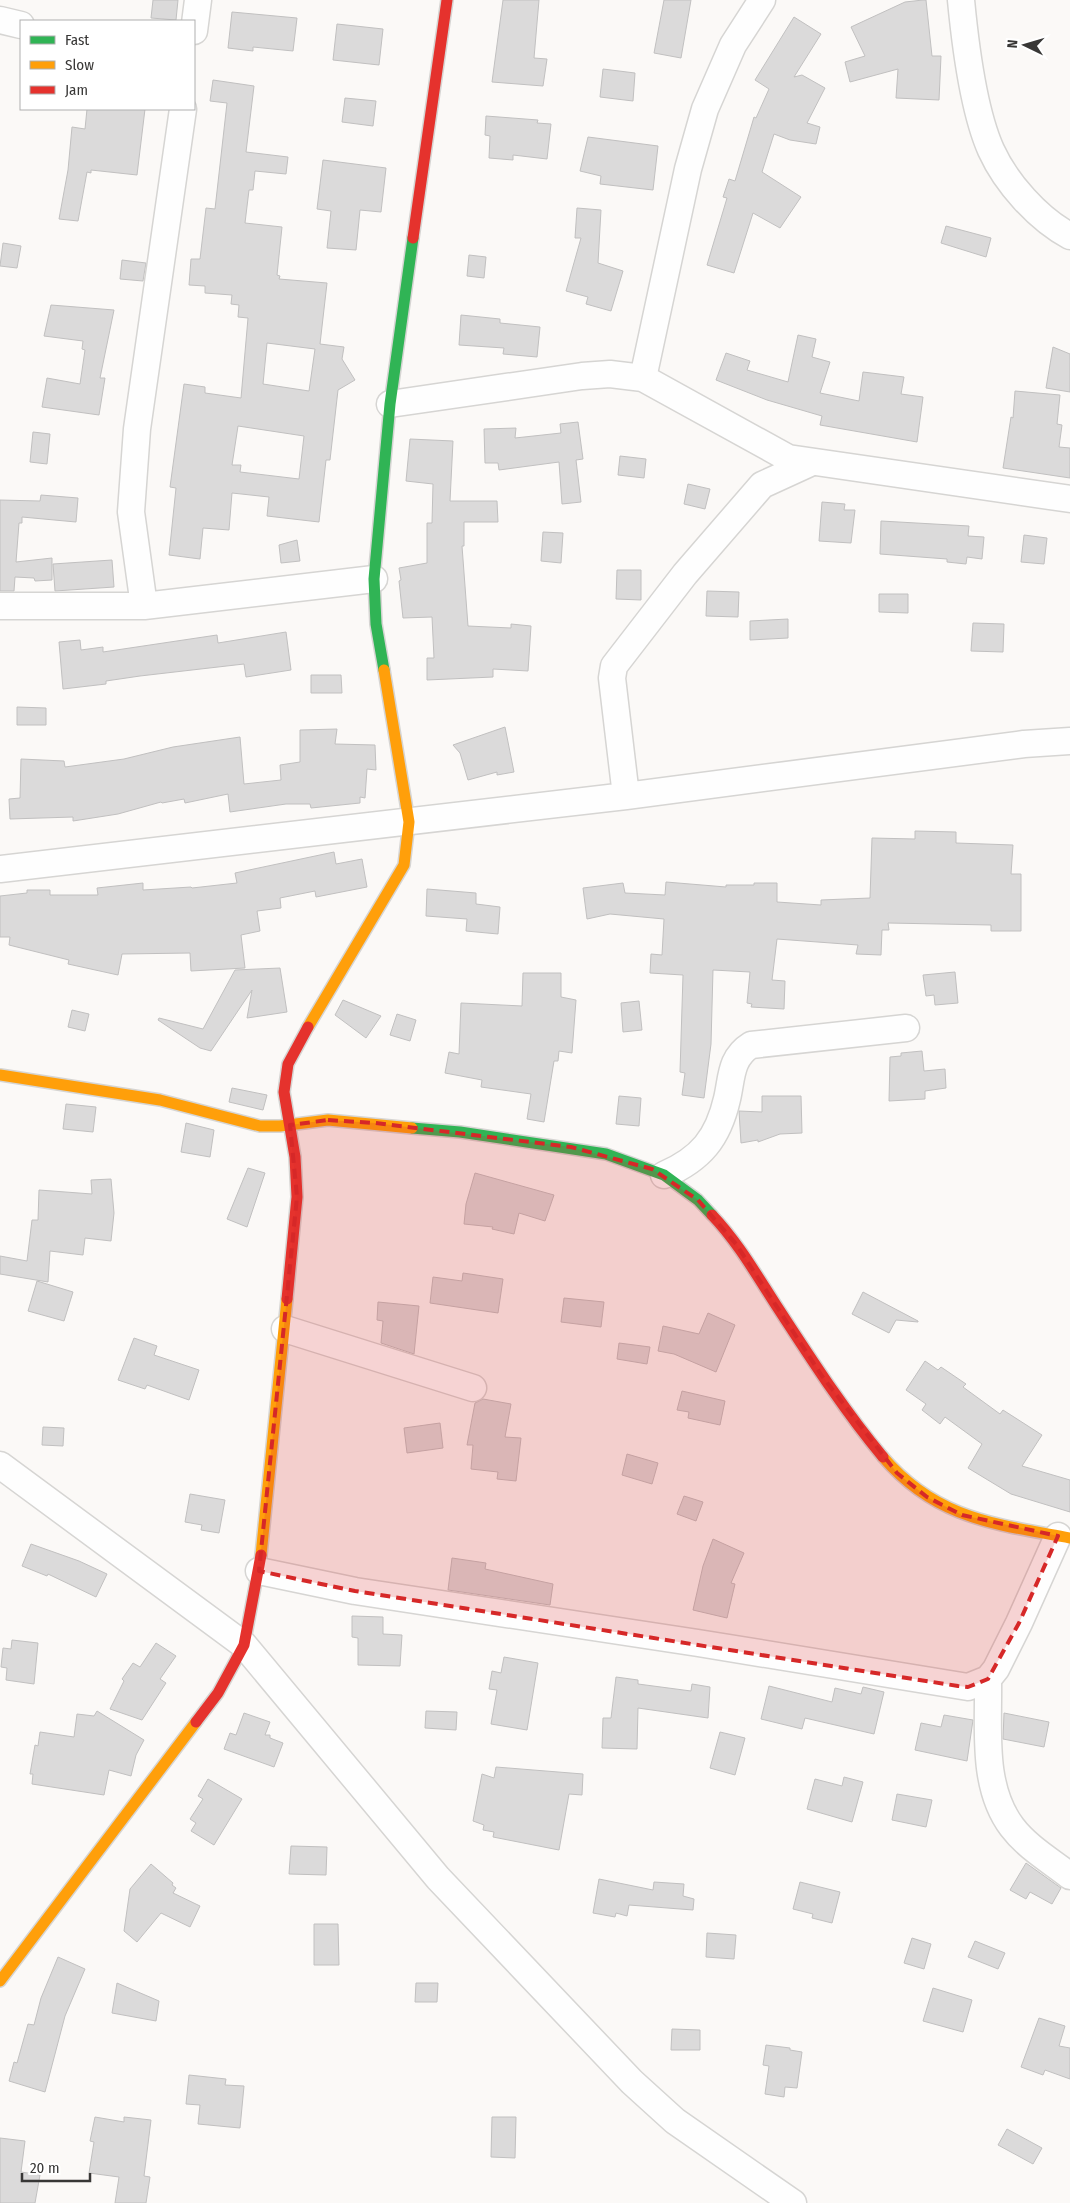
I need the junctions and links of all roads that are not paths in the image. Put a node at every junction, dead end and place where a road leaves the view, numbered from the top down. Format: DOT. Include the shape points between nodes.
graph roads {
  1 [pos="198,0"];
  2 [pos="447,0"];
  3 [pos="762,0"];
  4 [pos="961,0"];
  5 [pos="0,20"];
  6 [pos="195,23"];
  7 [pos="20,25"];
  8 [pos="183,110"];
  9 [pos="1070,236"];
  10 [pos="643,378"];
  11 [pos="390,404"];
  12 [pos="810,463"];
  13 [pos="1070,499"];
  14 [pos="374,579"];
  15 [pos="0,606"];
  16 [pos="144,606"];
  17 [pos="1070,741"];
  18 [pos="626,796"];
  19 [pos="408,822"];
  20 [pos="0,868"];
  21 [pos="906,1028"];
  22 [pos="0,1075"];
  23 [pos="290,1125"];
  24 [pos="664,1175"];
  25 [pos="285,1329"];
  26 [pos="473,1388"];
  27 [pos="1,1470"];
  28 [pos="1064,1537"];
  29 [pos="259,1571"];
  30 [pos="244,1645"];
  31 [pos="988,1679"];
  32 [pos="1070,1876"];
  33 [pos="2,1975"];
  34 [pos="792,2203"];
  1 -- 6 [label="street"];
  2 -- 11 [label="street"];
  3 -- 10 [label="street" via="733,45 705,109 688,169"];
  4 -- 9 [label="street" via="964,33 991,149 1008,178 1040,215"];
  5 -- 7 [label="street"];
  8 -- 16 [label="street" via="133,473 131,512"];
  10 -- 11 [label="street" via="610,374 582,376"];
  10 -- 12 [label="street" via="788,458"];
  11 -- 14 [label="street"];
  12 -- 13 [label="street"];
  12 -- 18 [label="street" via="762,485 685,574 614,666 612,678"];
  14 -- 16 [label="street"];
  14 -- 19 [label="street" via="376,624"];
  15 -- 16 [label="street"];
  17 -- 18 [label="street" via="1024,744"];
  18 -- 19 [label="street"];
  19 -- 20 [label="street"];
  19 -- 23 [label="street" via="404,865 354,945 288,1064 284,1092"];
  21 -- 24 [label="street" via="751,1045 735,1062 721,1121 713,1137 684,1166"];
  22 -- 23 [label="street" via="160,1100 260,1126"];
  23 -- 24 [label="street" via="328,1120 460,1132 606,1154"];
  23 -- 25 [label="street" via="297,1197"];
  24 -- 28 [label="street" via="698,1200 736,1244 822,1376 859,1428 897,1473 928,1497 962,1515"];
  25 -- 26 [label="street"];
  25 -- 29 [label="street"];
  27 -- 30 [label="street"];
  28 -- 31 [label="street"];
  29 -- 30 [label="street"];
  29 -- 31 [label="street" via="355,1591 698,1642 958,1686 968,1687"];
  30 -- 33 [label="street" via="218,1693 54,1912"];
  30 -- 34 [label="street" via="438,1878 632,2082 675,2120"];
  31 -- 32 [label="street" via="990,1771 1001,1809 1024,1840"];
}
